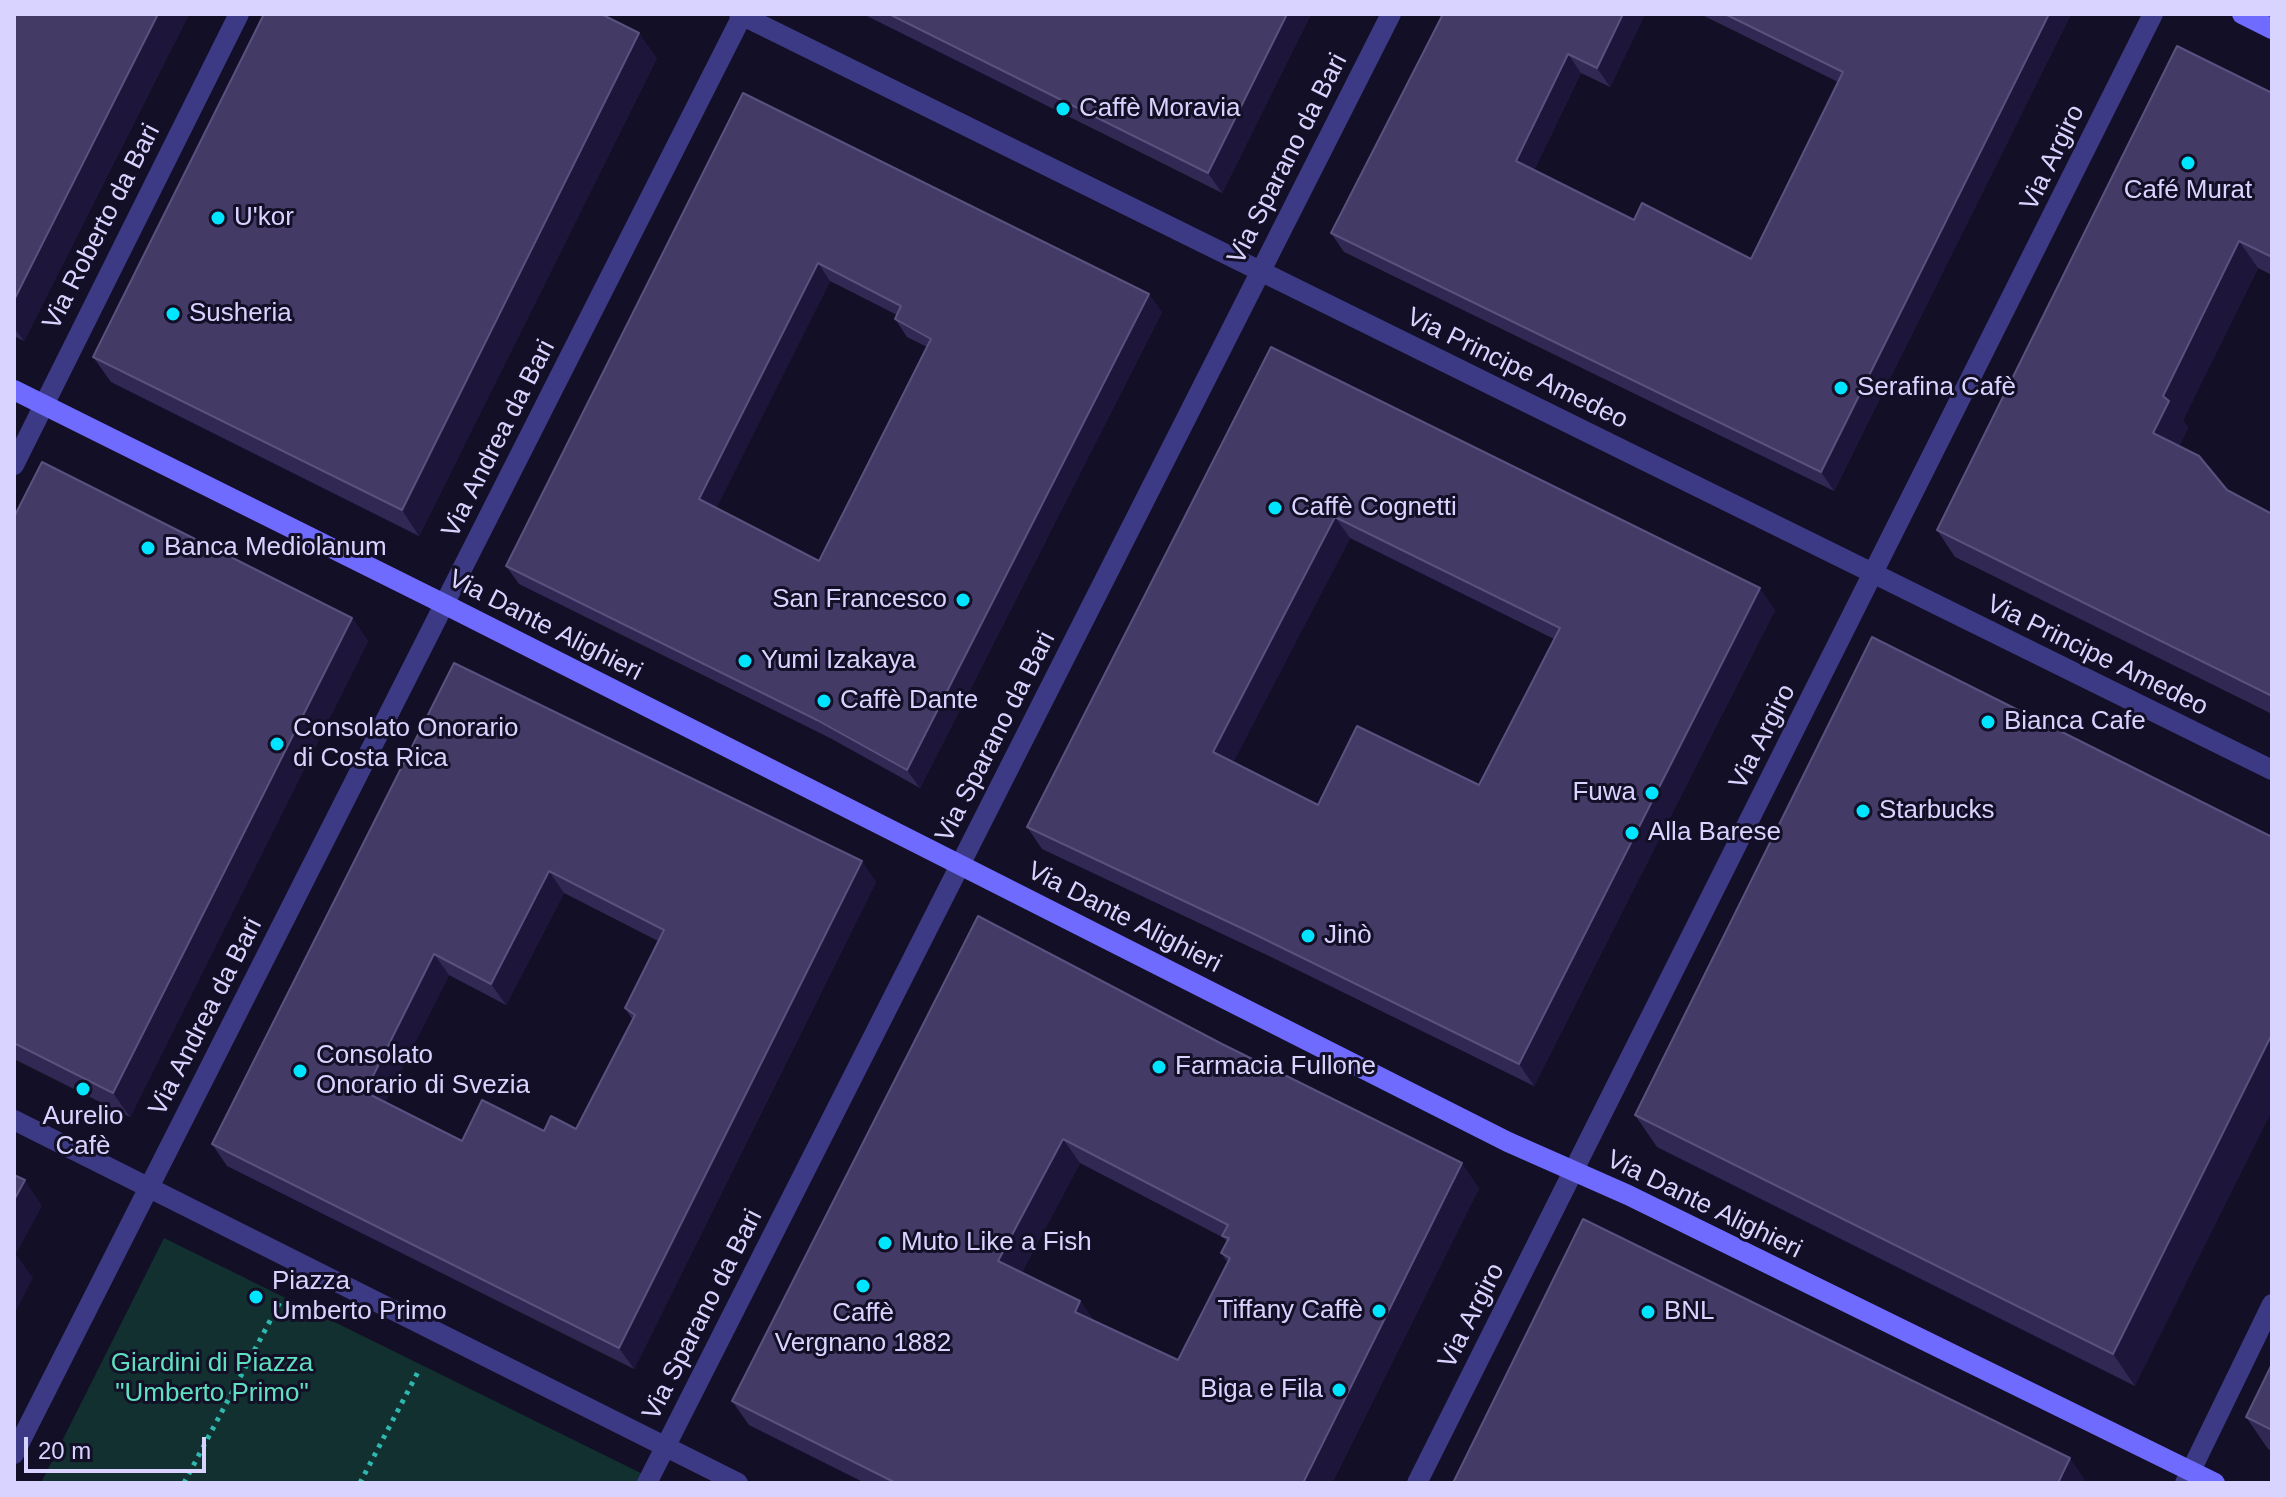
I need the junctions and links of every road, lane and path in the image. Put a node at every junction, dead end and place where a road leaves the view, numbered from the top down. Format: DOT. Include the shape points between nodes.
graph roads {
  1 [pos="239,14"];
  2 [pos="1391,14"];
  3 [pos="2153,14"];
  4 [pos="2242,14"];
  5 [pos="742,15"];
  6 [pos="2272,29"];
  7 [pos="1261,272"];
  8 [pos="14,390"];
  9 [pos="44,404"];
  10 [pos="14,465"];
  11 [pos="1874,575"];
  12 [pos="444,604"];
  13 [pos="2272,770"];
  14 [pos="960,864"];
  15 [pos="14,1120"];
  16 [pos="1574,1172"];
  17 [pos="149,1187"];
  18 [pos="280,1302"];
  19 [pos="2272,1304"];
  20 [pos="419,1370"];
  21 [pos="665,1447"];
  22 [pos="14,1454"];
  23 [pos="2188,1477"];
  24 [pos="184,1483"];
  25 [pos="360,1483"];
  26 [pos="647,1483"];
  27 [pos="738,1483"];
  28 [pos="1417,1483"];
  29 [pos="2215,1483"];
  1 -- 9 [label="street, Via Roberto da Bari"];
  2 -- 7 [label="street, Via Sparano da Bari"];
  3 -- 11 [label="street, Via Argiro"];
  4 -- 6 [label="street"];
  5 -- 7 [label="street, Via Principe Amedeo"];
  5 -- 12 [label="street, Via Andrea da Bari"];
  7 -- 11 [label="street, Via Principe Amedeo"];
  7 -- 14 [label="street, Via Sparano da Bari"];
  8 -- 9 [label="street, Via Dante Alighieri"];
  9 -- 10 [label="street, Via Roberto da Bari"];
  9 -- 12 [label="street, Via Dante Alighieri"];
  11 -- 13 [label="street, Via Principe Amedeo"];
  11 -- 16 [label="street, Via Argiro"];
  12 -- 14 [label="street, Via Dante Alighieri"];
  12 -- 17 [label="street, Via Andrea da Bari"];
  14 -- 16 [label="street, Via Dante Alighieri"];
  14 -- 21 [label="street, Via Sparano da Bari"];
  15 -- 17 [label="street"];
  16 -- 23 [label="street, Via Dante Alighieri"];
  16 -- 28 [label="street, Via Argiro"];
  17 -- 21 [label="street"];
  17 -- 22 [label="street"];
  18 -- 24 [label="path"];
  19 -- 23 [label="street"];
  20 -- 25 [label="path"];
  21 -- 26 [label="street, Via Sparano da Bari"];
  21 -- 27 [label="street"];
  23 -- 29 [label="street, Via Dante Alighieri"];
}
